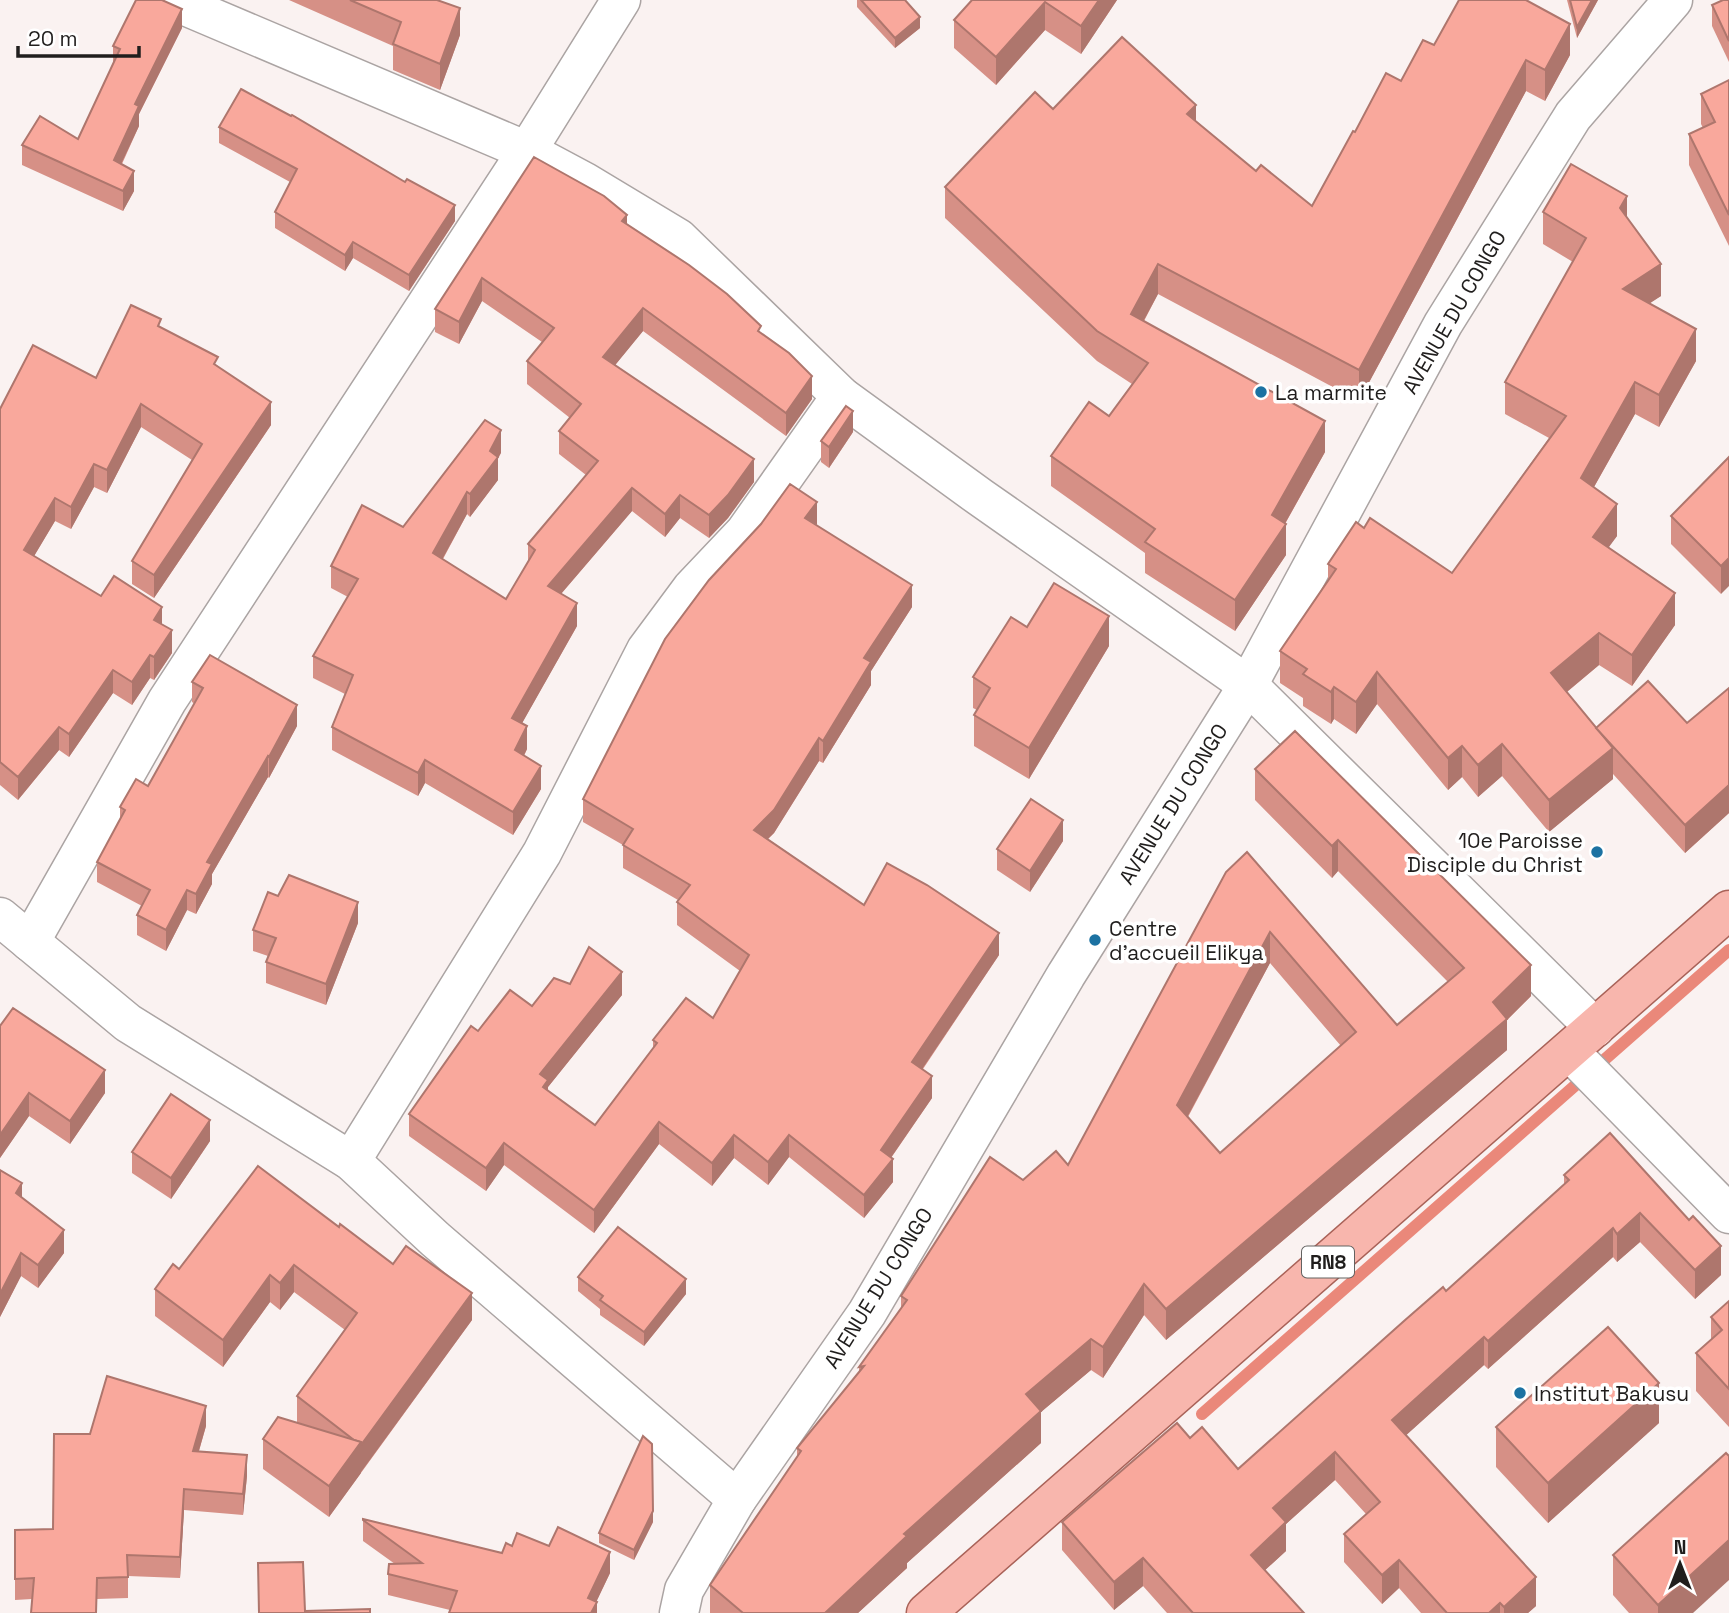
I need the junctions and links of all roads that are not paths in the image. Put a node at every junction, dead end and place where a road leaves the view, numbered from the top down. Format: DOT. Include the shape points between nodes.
graph roads {
  1 [pos="170,0"];
  2 [pos="621,0"];
  3 [pos="1673,0"];
  4 [pos="221,10"];
  5 [pos="1638,17"];
  6 [pos="527,150"];
  7 [pos="841,396"];
  8 [pos="1248,685"];
  9 [pos="1729,910"];
  10 [pos="0,917"];
  11 [pos="30,942"];
  12 [pos="1582,1040"];
  13 [pos="351,1161"];
  14 [pos="1729,1214"];
  15 [pos="737,1499"];
  16 [pos="679,1613"];
  17 [pos="926,1613"];
  1 -- 4 [label="street"];
  2 -- 6 [label="street"];
  3 -- 5 [label="street, AVENUE DU CONGO"];
  4 -- 6 [label="street"];
  5 -- 8 [label="street, AVENUE DU CONGO" via="1443,324"];
  6 -- 7 [label="street" via="678,238"];
  6 -- 11 [label="street" via="167,701"];
  7 -- 8 [label="street"];
  7 -- 13 [label="street" via="745,531 692,588 646,650 542,853"];
  8 -- 12 [label="street"];
  8 -- 15 [label="street, AVENUE DU CONGO" via="1066,975 867,1313"];
  9 -- 12 [label="main road, RN8"];
  10 -- 11 [label="street"];
  11 -- 13 [label="street" via="128,1023"];
  12 -- 14 [label="street"];
  12 -- 17 [label="main road, RN8"];
  13 -- 15 [label="street"];
  15 -- 16 [label="street, AVENUE DU CONGO" via="684,1590"];
}
